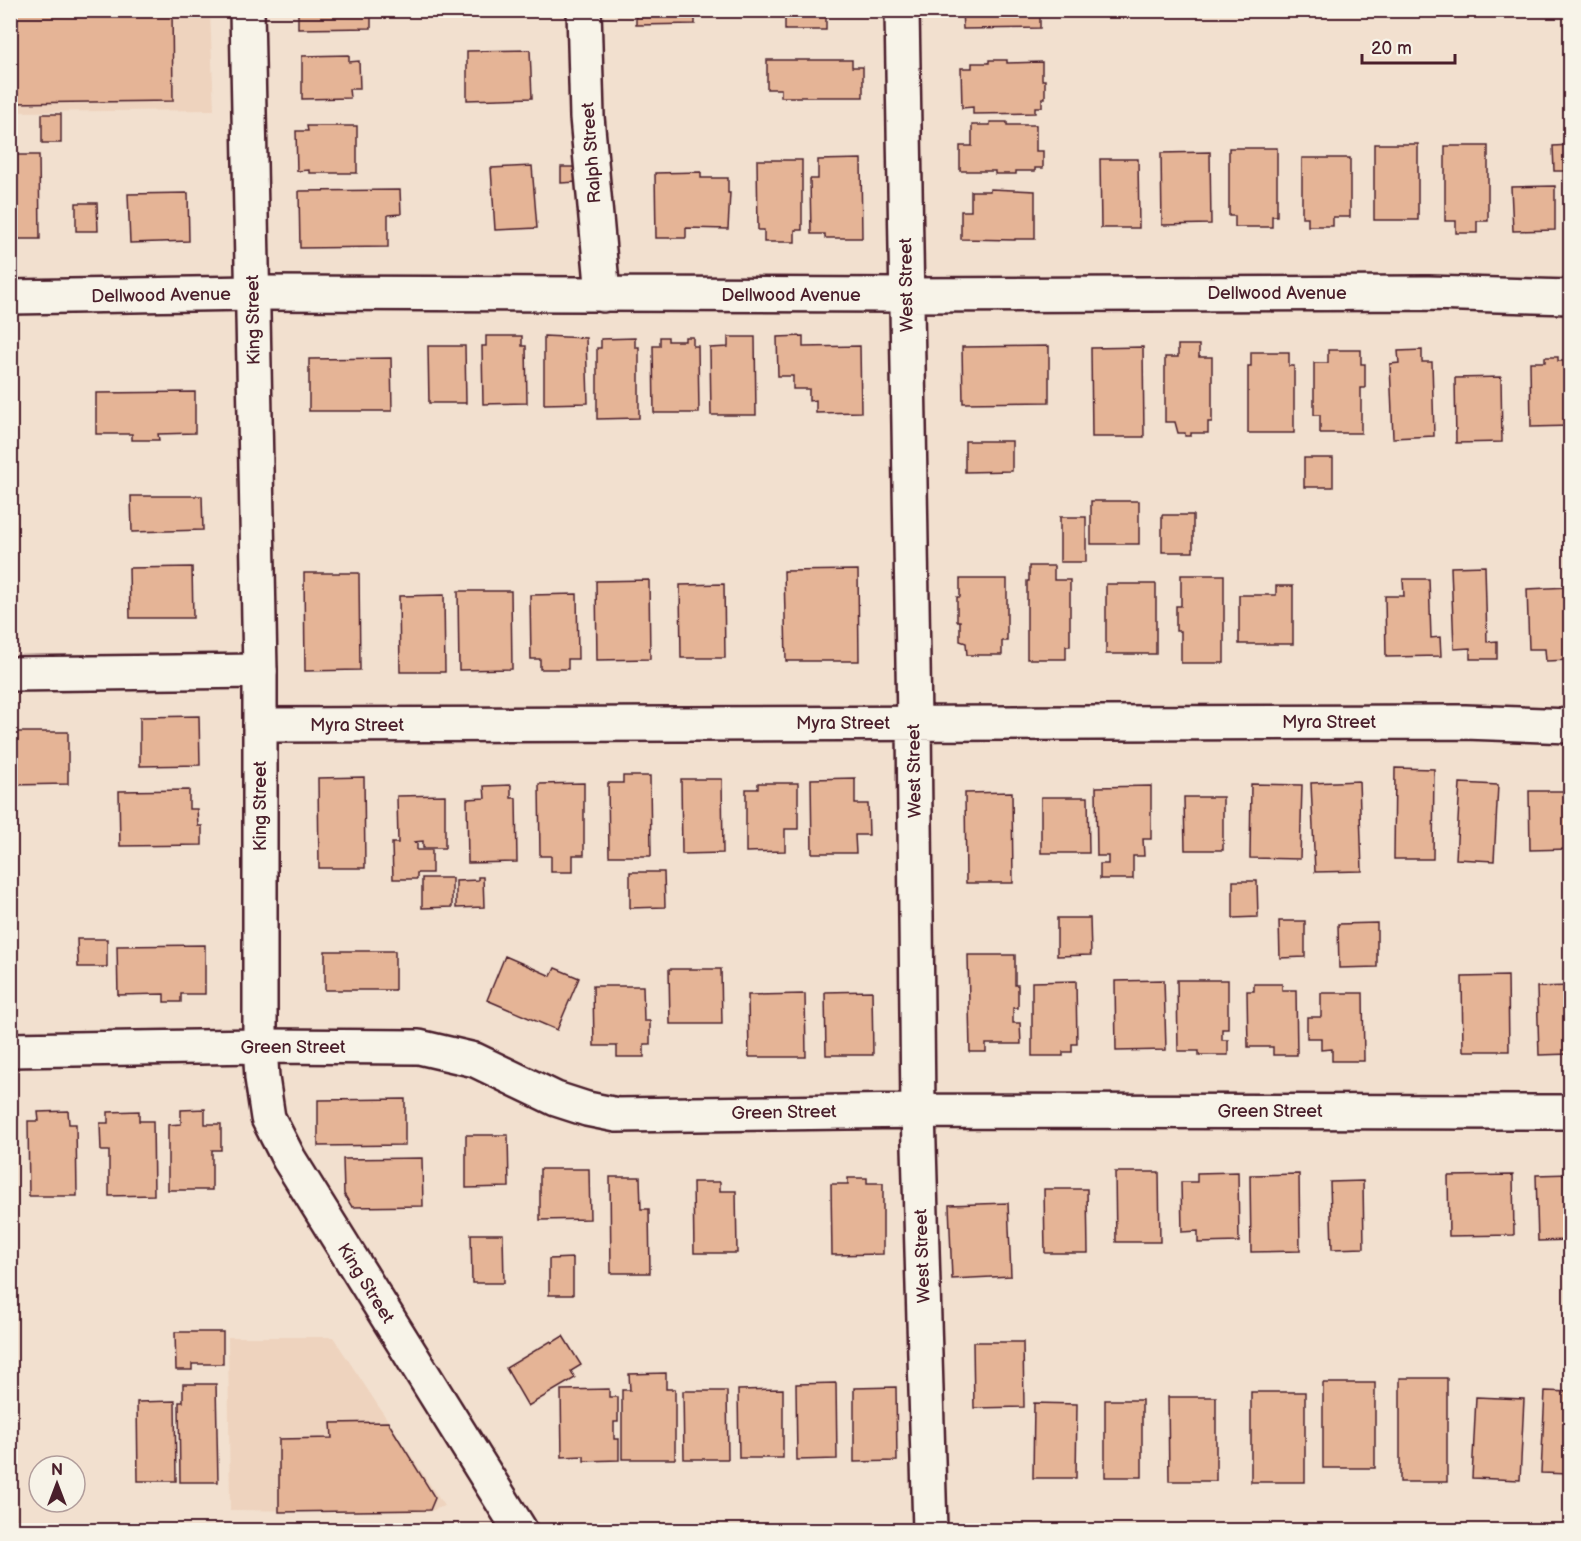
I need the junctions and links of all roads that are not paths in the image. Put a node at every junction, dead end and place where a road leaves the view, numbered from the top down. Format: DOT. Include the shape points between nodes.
graph roads {
  1 [pos="248,10"];
  2 [pos="584,10"];
  3 [pos="902,10"];
  4 [pos="253,293"];
  5 [pos="603,295"];
  6 [pos="906,295"];
  7 [pos="10,297"];
  8 [pos="1570,297"];
  9 [pos="260,671"];
  10 [pos="10,674"];
  11 [pos="914,722"];
  12 [pos="260,725"];
  13 [pos="1570,726"];
  14 [pos="260,1046"];
  15 [pos="10,1050"];
  16 [pos="918,1110"];
  17 [pos="1570,1112"];
  18 [pos="520,1530"];
  19 [pos="930,1530"];
  1 -- 4 [label="street, King Street"];
  2 -- 5 [label="street, Ralph Street" via="587,117"];
  3 -- 6 [label="street, West Street"];
  4 -- 5 [label="street, Dellwood Avenue"];
  4 -- 7 [label="street, Dellwood Avenue"];
  4 -- 9 [label="street, King Street"];
  5 -- 6 [label="street, Dellwood Avenue"];
  6 -- 8 [label="street, Dellwood Avenue" via="1428,293"];
  6 -- 11 [label="street, West Street"];
  9 -- 10 [label="street"];
  9 -- 12 [label="street, King Street"];
  11 -- 12 [label="street, Myra Street"];
  11 -- 13 [label="street, Myra Street" via="1465,722"];
  11 -- 16 [label="street, West Street"];
  12 -- 14 [label="street, King Street"];
  14 -- 15 [label="street, Green Street"];
  14 -- 16 [label="street, Green Street" via="419,1047 475,1060 556,1099 617,1115"];
  14 -- 18 [label="street, King Street" via="268,1118 289,1159"];
  16 -- 17 [label="street, Green Street"];
  16 -- 19 [label="street, West Street"];
}
